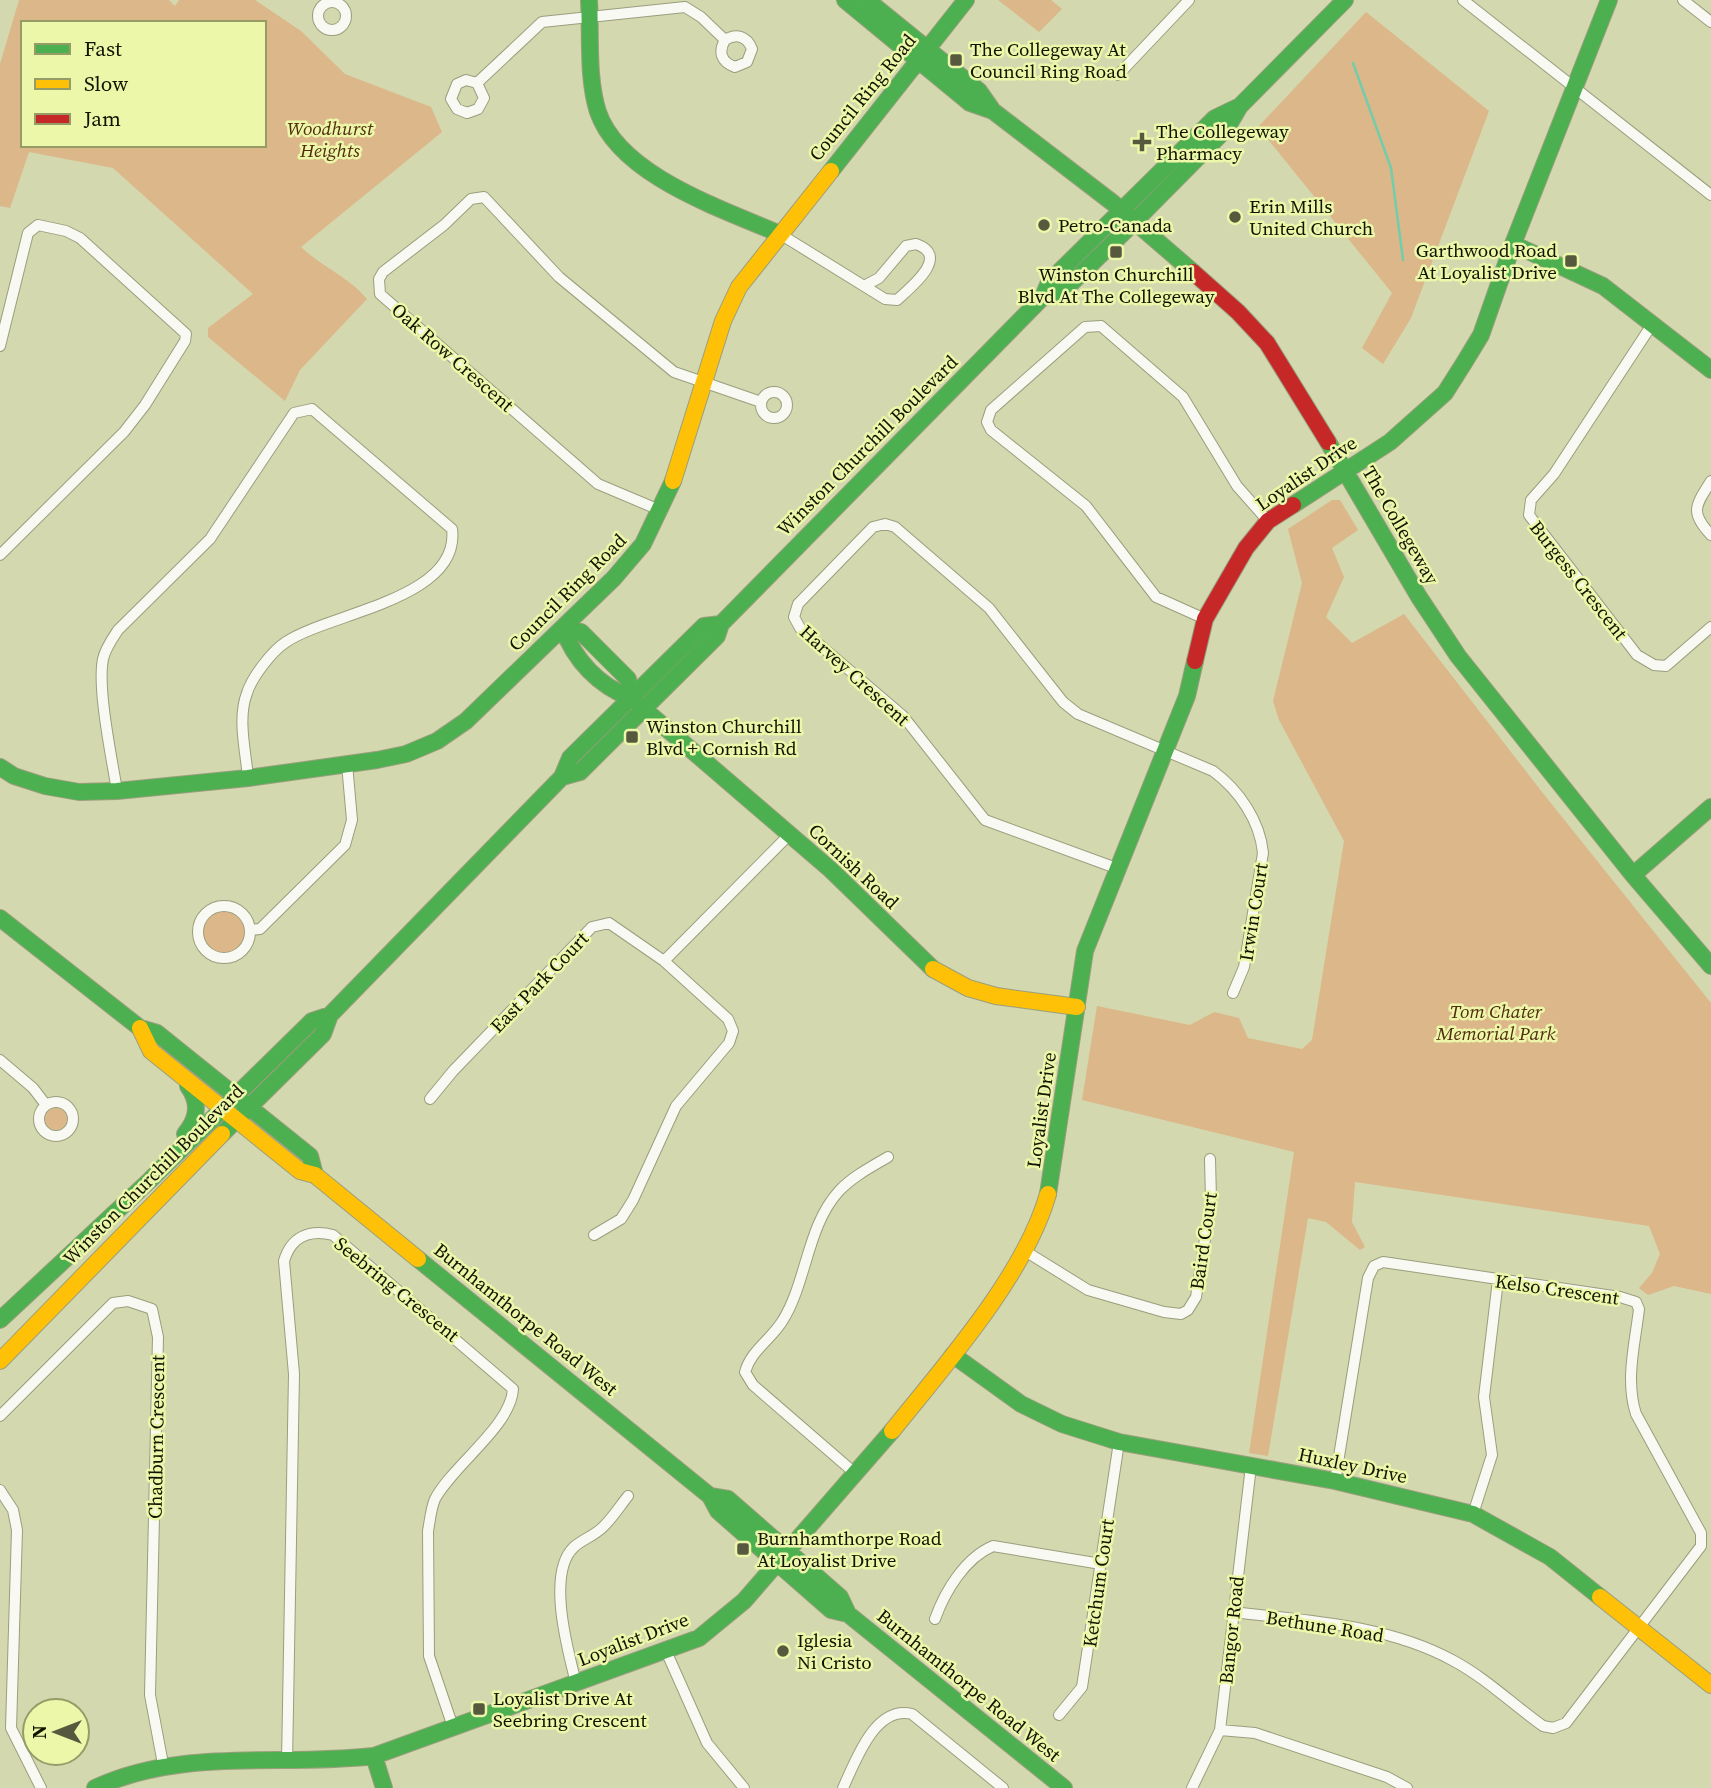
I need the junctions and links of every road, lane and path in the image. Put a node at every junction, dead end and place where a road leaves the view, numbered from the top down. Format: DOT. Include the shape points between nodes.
graph roads {
  1 [pos="845,0"];
  2 [pos="867,0"];
  3 [pos="966,0"];
  4 [pos="1189,0"];
  5 [pos="1345,0"];
  6 [pos="1463,0"];
  7 [pos="1609,0"];
  8 [pos="1683,0"];
  9 [pos="590,7"];
  10 [pos="1711,22"];
  11 [pos="725,40"];
  12 [pos="923,55"];
  13 [pos="1118,75"];
  14 [pos="477,83"];
  15 [pos="1575,87"];
  16 [pos="1240,106"];
  17 [pos="1711,195"];
  18 [pos="1121,210"];
  19 [pos="1134,222"];
  20 [pos="780,234"];
  21 [pos="1513,244"];
  22 [pos="864,286"];
  23 [pos="1042,297"];
  24 [pos="1653,323"];
  25 [pos="0,346"];
  26 [pos="1711,370"];
  27 [pos="704,382"];
  28 [pos="761,402"];
  29 [pos="1346,471"];
  30 [pos="1711,481"];
  31 [pos="663,511"];
  32 [pos="1268,521"];
  33 [pos="1711,535"];
  34 [pos="0,555"];
  35 [pos="1205,619"];
  36 [pos="720,624"];
  37 [pos="1711,627"];
  38 [pos="563,628"];
  39 [pos="631,698"];
  40 [pos="644,710"];
  41 [pos="1166,751"];
  42 [pos="347,764"];
  43 [pos="0,767"];
  44 [pos="562,777"];
  45 [pos="248,779"];
  46 [pos="117,791"];
  47 [pos="1711,807"];
  48 [pos="789,835"];
  49 [pos="1116,868"];
  50 [pos="1633,876"];
  51 [pos="0,918"];
  52 [pos="250,930"];
  53 [pos="664,961"];
  54 [pos="1711,966"];
  55 [pos="1233,993"];
  56 [pos="1077,1007"];
  57 [pos="330,1015"];
  58 [pos="140,1028"];
  59 [pos="151,1051"];
  60 [pos="0,1060"];
  61 [pos="235,1096"];
  62 [pos="430,1099"];
  63 [pos="46,1105"];
  64 [pos="249,1107"];
  65 [pos="222,1109"];
  66 [pos="237,1120"];
  67 [pos="887,1157"];
  68 [pos="1210,1159"];
  69 [pos="315,1175"];
  70 [pos="150,1180"];
  71 [pos="594,1235"];
  72 [pos="1025,1251"];
  73 [pos="1498,1280"];
  74 [pos="0,1320"];
  75 [pos="953,1355"];
  76 [pos="0,1361"];
  77 [pos="0,1416"];
  78 [pos="1119,1442"];
  79 [pos="1251,1466"];
  80 [pos="857,1475"];
  81 [pos="1335,1481"];
  82 [pos="0,1490"];
  83 [pos="628,1496"];
  84 [pos="1473,1514"];
  85 [pos="783,1558"];
  86 [pos="1101,1564"];
  87 [pos="1233,1612"];
  88 [pos="935,1619"];
  89 [pos="1639,1630"];
  90 [pos="666,1651"];
  91 [pos="576,1682"];
  92 [pos="1711,1685"];
  93 [pos="1059,1716"];
  94 [pos="453,1727"];
  95 [pos="6,1729"];
  96 [pos="1220,1730"];
  97 [pos="374,1756"];
  98 [pos="287,1762"];
  99 [pos="163,1764"];
  100 [pos="41,1788"];
  101 [pos="96,1788"];
  102 [pos="384,1788"];
  103 [pos="744,1788"];
  104 [pos="843,1788"];
  105 [pos="1003,1788"];
  106 [pos="1064,1788"];
  107 [pos="1192,1788"];
  108 [pos="1407,1788"];
  1 -- 12 [label="street, The Collegeway"];
  2 -- 12 [label="street, The Collegeway"];
  3 -- 12 [label="street, Council Ring Road"];
  4 -- 13 [label="street"];
  5 -- 16 [label="street, Winston Churchill Boulevard"];
  6 -- 15 [label="street"];
  7 -- 15 [label="street, Loyalist Drive"];
  8 -- 10 [label="street"];
  9 -- 11 [label="street" via="685,8"];
  9 -- 14 [label="street" via="542,22"];
  9 -- 20 [label="street" via="598,112 609,136 655,176"];
  12 -- 18 [label="street, The Collegeway" via="970,103 993,111"];
  12 -- 20 [label="street, Council Ring Road"];
  15 -- 17 [label="street"];
  15 -- 21 [label="street, Loyalist Drive"];
  16 -- 18 [label="street, Winston Churchill Boulevard" via="1215,118"];
  16 -- 19 [label="street, Winston Churchill Boulevard" via="1227,128"];
  18 -- 19 [label="street, The Collegeway"];
  18 -- 23 [label="street, Winston Churchill Boulevard" via="1049,282"];
  19 -- 23 [label="street, Winston Churchill Boulevard" via="1059,295"];
  19 -- 29 [label="street, The Collegeway" via="1267,343"];
  20 -- 22 [label="street"];
  20 -- 27 [label="street, Council Ring Road" via="730,304"];
  21 -- 24 [label="street" via="1603,286"];
  21 -- 29 [label="street, Loyalist Drive" via="1481,335 1444,393 1390,443"];
  22 -- 22 [label="street" via="885,299 897,300 929,268 928,252 916,244 906,246 879,278"];
  23 -- 36 [label="street, Winston Churchill Boulevard"];
  24 -- 26 [label="street"];
  24 -- 37 [label="street, Burgess Crescent" via="1554,474 1531,500 1529,515 1637,655 1665,666"];
  25 -- 34 [label="street" via="28,233 38,225 80,238 186,334 124,432"];
  27 -- 28 [label="street, Oak Row Crescent"];
  27 -- 31 [label="street, Council Ring Road"];
  27 -- 31 [label="street, Oak Row Crescent" via="674,372 559,277 484,197 471,199 379,279 380,295 598,484"];
  29 -- 32 [label="street, Loyalist Drive"];
  29 -- 50 [label="street, The Collegeway" via="1458,656"];
  30 -- 33 [label="street" via="1696,514"];
  31 -- 38 [label="street, Council Ring Road" via="622,570"];
  32 -- 35 [label="street, Loyalist Drive" via="1246,548"];
  32 -- 35 [label="street" via="1237,486 1183,397 1101,326 1085,327 991,410 986,422 991,430 1086,506 1156,597"];
  35 -- 41 [label="street, Loyalist Drive" via="1187,696"];
  36 -- 39 [label="street, Winston Churchill Boulevard" via="704,626"];
  36 -- 40 [label="street, Winston Churchill Boulevard" via="717,636"];
  38 -- 39 [label="street" via="581,632 628,679"];
  38 -- 42 [label="street, Council Ring Road" via="466,721 437,741 406,754"];
  39 -- 40 [label="street, Cornish Road"];
  39 -- 44 [label="street, Winston Churchill Boulevard" via="570,758"];
  40 -- 44 [label="street, Winston Churchill Boulevard" via="580,772"];
  40 -- 48 [label="street, Cornish Road"];
  41 -- 49 [label="street, Loyalist Drive"];
  41 -- 49 [label="street, Harvey Crescent" via="1078,714 1063,702 989,608 895,527 873,527 798,604 794,617 800,628 903,716 985,820"];
  41 -- 55 [label="street, Irwin Court" via="1228,782 1261,836 1263,853 1244,967"];
  42 -- 45 [label="street, Council Ring Road"];
  42 -- 52 [label="street" via="352,820 345,845 260,929"];
  43 -- 46 [label="street, Council Ring Road" via="45,786 79,792"];
  44 -- 57 [label="street, Winston Churchill Boulevard"];
  45 -- 46 [label="street, Council Ring Road"];
  45 -- 46 [label="street" via="242,716 247,692 283,643 310,629 386,604 416,587 447,560 454,542 452,529 312,409 293,413 210,539 109,644 103,660 104,682"];
  47 -- 50 [label="street"];
  48 -- 53 [label="street"];
  48 -- 56 [label="street, Cornish Road" via="947,979 996,996"];
  49 -- 56 [label="street, Loyalist Drive" via="1085,951"];
  50 -- 54 [label="street, The Collegeway"];
  51 -- 58 [label="street, Burnhamthorpe Road West"];
  52 -- 52 [label="street" via="238,910 223,906 208,912 198,933 210,954 226,958 241,952"];
  53 -- 62 [label="street, East Park Court" via="609,923 593,927"];
  53 -- 71 [label="street, East Park Court" via="729,1019 733,1031 729,1043 676,1106 621,1219"];
  56 -- 72 [label="street, Loyalist Drive" via="1053,1175 1040,1221"];
  57 -- 61 [label="street, Winston Churchill Boulevard" via="312,1021"];
  57 -- 64 [label="street, Winston Churchill Boulevard" via="323,1034"];
  58 -- 59 [label="street, Burnhamthorpe Road West"];
  58 -- 61 [label="street, Burnhamthorpe Road West" via="157,1033"];
  59 -- 65 [label="street, Burnhamthorpe Road West"];
  59 -- 70 [label="street" via="187,1084 198,1110 194,1124 147,1171"];
  60 -- 63 [label="street"];
  61 -- 64 [label="street, Burnhamthorpe Road West"];
  61 -- 65 [label="street, Winston Churchill Boulevard"];
  64 -- 66 [label="street, Winston Churchill Boulevard"];
  64 -- 69 [label="street, Burnhamthorpe Road West" via="310,1156"];
  65 -- 66 [label="street, Burnhamthorpe Road West"];
  65 -- 70 [label="street, Winston Churchill Boulevard"];
  66 -- 69 [label="street, Burnhamthorpe Road West" via="300,1171"];
  66 -- 76 [label="street, Winston Churchill Boulevard"];
  67 -- 80 [label="street" via="839,1191 827,1207 796,1298 782,1323 748,1360 745,1372 752,1385"];
  68 -- 72 [label="street, Baird Court" via="1211,1200 1196,1297 1181,1314 1088,1290"];
  69 -- 85 [label="street, Burnhamthorpe Road West" via="710,1496 718,1511"];
  70 -- 74 [label="street, Winston Churchill Boulevard"];
  72 -- 75 [label="street, Loyalist Drive"];
  73 -- 81 [label="street, Kelso Crescent" via="1383,1262 1374,1266 1368,1278"];
  73 -- 84 [label="street" via="1484,1396 1492,1455"];
  73 -- 89 [label="street, Kelso Crescent" via="1620,1297 1636,1302 1639,1309 1630,1396 1701,1533 1701,1546"];
  75 -- 78 [label="street, Huxley Drive" via="1021,1404 1062,1424"];
  75 -- 80 [label="street, Loyalist Drive"];
  77 -- 99 [label="street, Chadburn Crescent" via="113,1303 128,1301 152,1309 158,1337 150,1695"];
  78 -- 79 [label="street, Huxley Drive"];
  78 -- 86 [label="street, Ketchum Court"];
  79 -- 81 [label="street, Huxley Drive"];
  79 -- 87 [label="street, Bangor Road"];
  80 -- 85 [label="street, Loyalist Drive"];
  81 -- 84 [label="street, Huxley Drive"];
  82 -- 95 [label="street" via="13,1510 17,1531"];
  83 -- 91 [label="street" via="603,1527 572,1548 561,1572 562,1621"];
  84 -- 89 [label="street, Huxley Drive" via="1550,1557"];
  85 -- 90 [label="street, Loyalist Drive" via="713,1628"];
  85 -- 106 [label="street, Burnhamthorpe Road West" via="831,1609 848,1614"];
  86 -- 88 [label="street" via="993,1546 980,1552 944,1593"];
  86 -- 93 [label="street, Ketchum Court" via="1082,1688"];
  87 -- 89 [label="street, Bethune Road" via="1356,1628 1413,1642 1453,1660 1543,1726 1553,1728 1566,1723"];
  87 -- 96 [label="street, Bangor Road"];
  89 -- 92 [label="street, Huxley Drive"];
  90 -- 91 [label="street, Loyalist Drive"];
  90 -- 103 [label="street" via="707,1743"];
  91 -- 94 [label="street, Loyalist Drive"];
  94 -- 97 [label="street, Loyalist Drive"];
  94 -- 98 [label="street, Seebring Crescent" via="429,1656 431,1513 443,1486 508,1409 513,1389 333,1235 310,1233 296,1239 284,1261 294,1374"];
  95 -- 100 [label="street"];
  96 -- 107 [label="street, Bangor Road"];
  96 -- 108 [label="street" via="1255,1733 1387,1777"];
  97 -- 98 [label="street, Loyalist Drive"];
  97 -- 102 [label="street"];
  98 -- 99 [label="street, Loyalist Drive"];
  99 -- 101 [label="street, Loyalist Drive"];
  104 -- 105 [label="street" via="866,1742 887,1715 899,1711 912,1714"];
}
